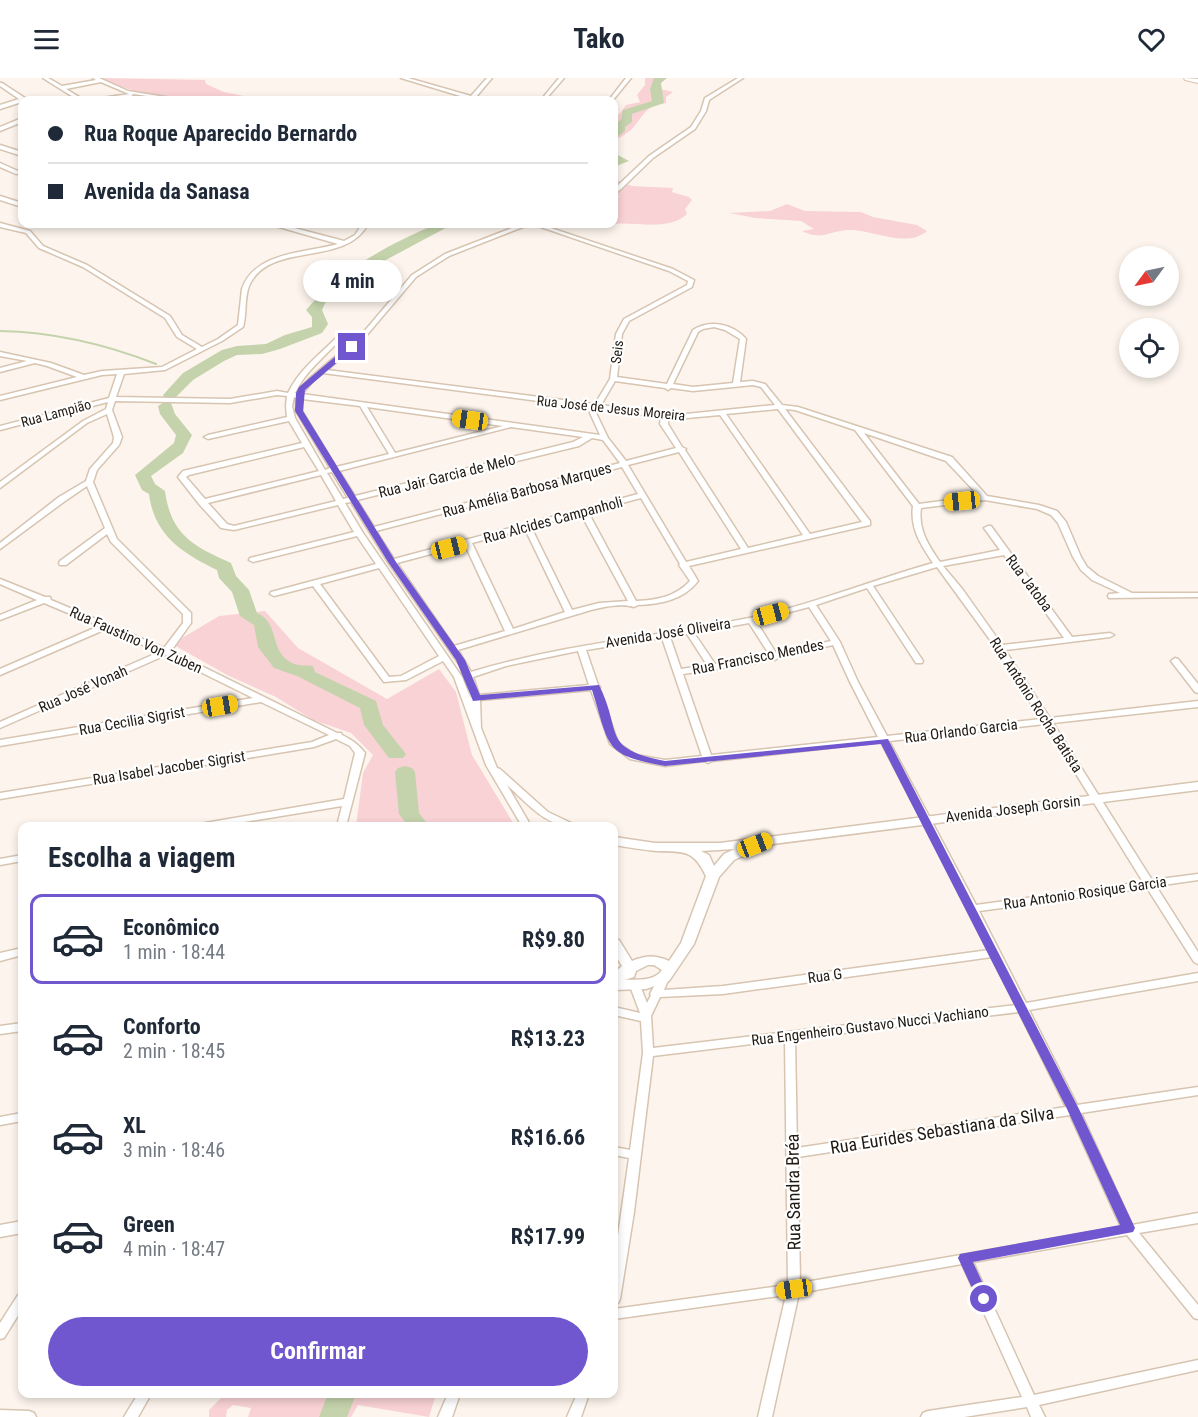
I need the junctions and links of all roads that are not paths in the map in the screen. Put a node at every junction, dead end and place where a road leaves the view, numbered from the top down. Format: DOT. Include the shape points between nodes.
graph roads {
  1 [pos="45,78"];
  2 [pos="403,78"];
  3 [pos="490,78"];
  4 [pos="562,78"];
  5 [pos="629,78"];
  6 [pos="726,78"];
  7 [pos="1188,78"];
  8 [pos="740,79"];
  9 [pos="98,80"];
  10 [pos="1198,81"];
  11 [pos="1,86"];
  12 [pos="62,88"];
  13 [pos="18,96"];
  14 [pos="75,96"];
  15 [pos="132,96"];
  16 [pos="465,96"];
  17 [pos="474,96"];
  18 [pos="546,96"];
  19 [pos="614,96"];
  20 [pos="18,102"];
  21 [pos="0,107"];
  22 [pos="18,122"];
  23 [pos="0,129"];
  24 [pos="0,147"];
  25 [pos="18,153"];
  26 [pos="0,165"];
  27 [pos="0,171"];
  28 [pos="18,174"];
  29 [pos="18,175"];
  30 [pos="618,188"];
  31 [pos="0,198"];
  32 [pos="18,204"];
  33 [pos="18,224"];
  34 [pos="0,225"];
  35 [pos="11,227"];
  36 [pos="289,228"];
  37 [pos="363,228"];
  38 [pos="517,228"];
  39 [pos="547,228"];
  40 [pos="343,243"];
  41 [pos="337,340"];
  42 [pos="201,349"];
  43 [pos="0,354"];
  44 [pos="37,361"];
  45 [pos="0,370"];
  46 [pos="121,371"];
  47 [pos="321,371"];
  48 [pos="82,377"];
  49 [pos="613,379"];
  50 [pos="736,384"];
  51 [pos="668,388"];
  52 [pos="289,396"];
  53 [pos="0,398"];
  54 [pos="300,398"];
  55 [pos="112,399"];
  56 [pos="363,406"];
  57 [pos="595,407"];
  58 [pos="779,407"];
  59 [pos="109,410"];
  60 [pos="722,413"];
  61 [pos="665,416"];
  62 [pos="291,418"];
  63 [pos="513,426"];
  64 [pos="856,427"];
  65 [pos="0,428"];
  66 [pos="589,436"];
  67 [pos="208,437"];
  68 [pos="605,438"];
  69 [pos="307,444"];
  70 [pos="682,449"];
  71 [pos="393,455"];
  72 [pos="624,464"];
  73 [pos="336,470"];
  74 [pos="323,473"];
  75 [pos="89,482"];
  76 [pos="0,486"];
  77 [pos="643,495"];
  78 [pos="985,498"];
  79 [pos="352,500"];
  80 [pos="202,502"];
  81 [pos="342,503"];
  82 [pos="915,511"];
  83 [pos="584,512"];
  84 [pos="528,528"];
  85 [pos="988,528"];
  86 [pos="109,529"];
  87 [pos="371,530"];
  88 [pos="359,533"];
  89 [pos="808,537"];
  90 [pos="468,543"];
  91 [pos="0,547"];
  92 [pos="746,551"];
  93 [pos="1006,552"];
  94 [pos="253,560"];
  95 [pos="392,562"];
  96 [pos="63,563"];
  97 [pos="939,563"];
  98 [pos="380,565"];
  99 [pos="683,565"];
  100 [pos="0,581"];
  101 [pos="315,583"];
  102 [pos="869,586"];
  103 [pos="274,594"];
  104 [pos="1198,595"];
  105 [pos="1112,596"];
  106 [pos="1131,596"];
  107 [pos="47,599"];
  108 [pos="811,604"];
  109 [pos="634,605"];
  110 [pos="570,613"];
  111 [pos="0,618"];
  112 [pos="752,620"];
  113 [pos="107,626"];
  114 [pos="689,631"];
  115 [pos="510,632"];
  116 [pos="665,635"];
  117 [pos="1110,635"];
  118 [pos="1069,639"];
  119 [pos="836,642"];
  120 [pos="581,648"];
  121 [pos="1001,648"];
  122 [pos="453,649"];
  123 [pos="166,652"];
  124 [pos="444,657"];
  125 [pos="776,657"];
  126 [pos="919,661"];
  127 [pos="1174,661"];
  128 [pos="713,667"];
  129 [pos="0,672"];
  130 [pos="679,672"];
  131 [pos="469,675"];
  132 [pos="596,687"];
  133 [pos="1198,690"];
  134 [pos="264,699"];
  135 [pos="476,699"];
  136 [pos="1198,704"];
  137 [pos="1047,720"];
  138 [pos="0,725"];
  139 [pos="477,728"];
  140 [pos="338,735"];
  141 [pos="885,741"];
  142 [pos="0,743"];
  143 [pos="708,760"];
  144 [pos="491,765"];
  145 [pos="1198,786"];
  146 [pos="0,796"];
  147 [pos="1096,799"];
  148 [pos="346,802"];
  149 [pos="534,805"];
  150 [pos="516,810"];
  151 [pos="925,821"];
  152 [pos="228,822"];
  153 [pos="343,822"];
  154 [pos="524,822"];
  155 [pos="563,822"];
  156 [pos="769,840"];
  157 [pos="618,841"];
  158 [pos="681,847"];
  159 [pos="18,859"];
  160 [pos="0,862"];
  161 [pos="713,876"];
  162 [pos="1198,877"];
  163 [pos="1148,883"];
  164 [pos="973,909"];
  165 [pos="618,949"];
  166 [pos="995,953"];
  167 [pos="4,956"];
  168 [pos="1198,960"];
  169 [pos="629,966"];
  170 [pos="0,967"];
  171 [pos="667,974"];
  172 [pos="1198,977"];
  173 [pos="618,978"];
  174 [pos="618,984"];
  175 [pos="635,986"];
  176 [pos="656,994"];
  177 [pos="1021,1008"];
  178 [pos="618,1012"];
  179 [pos="646,1017"];
  180 [pos="18,1028"];
  181 [pos="0,1030"];
  182 [pos="790,1036"];
  183 [pos="648,1053"];
  184 [pos="1198,1090"];
  185 [pos="1073,1109"];
  186 [pos="18,1118"];
  187 [pos="0,1121"];
  188 [pos="618,1152"];
  189 [pos="793,1154"];
  190 [pos="634,1155"];
  191 [pos="1198,1218"];
  192 [pos="18,1228"];
  193 [pos="1128,1228"];
  194 [pos="0,1231"];
  195 [pos="964,1258"];
  196 [pos="618,1274"];
  197 [pos="794,1289"];
  198 [pos="18,1305"];
  199 [pos="618,1313"];
  200 [pos="1198,1314"];
  201 [pos="0,1334"];
  202 [pos="1198,1365"];
  203 [pos="143,1398"];
  204 [pos="452,1398"];
  205 [pos="581,1398"];
  206 [pos="1031,1401"];
  207 [pos="0,1416"];
  208 [pos="29,1417"];
  209 [pos="131,1417"];
  210 [pos="445,1417"];
  211 [pos="574,1417"];
  212 [pos="765,1417"];
  213 [pos="928,1417"];
  214 [pos="1038,1417"];
  1 -- 12 [label="street"];
  2 -- 16 [label="street"];
  3 -- 17 [label="street"];
  4 -- 18 [label="street"];
  5 -- 19 [label="street"];
  6 -- 8 [label="street"];
  7 -- 10 [label="main road"];
  8 -- 30 [label="street" via="707,99 696,127 653,155"];
  9 -- 12 [label="street"];
  9 -- 15 [label="street"];
  11 -- 13 [label="street"];
  12 -- 14 [label="street"];
  20 -- 21 [label="street"];
  22 -- 23 [label="street"];
  24 -- 25 [label="street"];
  26 -- 28 [label="street"];
  27 -- 29 [label="street"];
  31 -- 32 [label="street"];
  33 -- 35 [label="street"];
  34 -- 35 [label="street"];
  35 -- 42 [label="street" via="28,232 41,247 85,266 168,317 179,336"];
  36 -- 40 [label="street"];
  37 -- 40 [label="street"];
  38 -- 47 [label="street" via="429,265 399,291 364,335"];
  39 -- 49 [label="street, Seis" via="691,280 690,286 626,320"];
  40 -- 42 [label="street" via="265,266 247,285 241,326"];
  41 -- 52 [label="street" via="294,385"];
  42 -- 46 [label="street" via="163,369"];
  43 -- 44 [label="street"];
  44 -- 45 [label="street"];
  44 -- 48 [label="street"];
  46 -- 48 [label="street"];
  46 -- 55 [label="street"];
  47 -- 54 [label="street" via="302,389"];
  47 -- 57 [label="street, Rua José de Jesus Moreira"];
  48 -- 53 [label="street"];
  49 -- 51 [label="street"];
  49 -- 57 [label="street, Seis"];
  50 -- 51 [label="street"];
  50 -- 51 [label="street" via="743,339 737,332 714,326 694,331"];
  50 -- 58 [label="street" via="763,385"];
  52 -- 54 [label="street, Rua Lampião"];
  52 -- 55 [label="street, Rua Lampião" via="278,393 230,401"];
  52 -- 62 [label="street"];
  54 -- 56 [label="street, Rua Lampião"];
  54 -- 73 [label="street" via="299,411"];
  55 -- 59 [label="street"];
  55 -- 65 [label="street, Rua Lampião"];
  56 -- 63 [label="street, Rua Lampião"];
  56 -- 71 [label="street"];
  57 -- 61 [label="street, Rua José de Jesus Moreira"];
  57 -- 68 [label="street" via="593,418"];
  58 -- 60 [label="street, Rua José de Jesus Moreira"];
  58 -- 64 [label="street, Rua José de Jesus Moreira" via="813,412"];
  58 -- 89 [label="street" via="867,523"];
  59 -- 75 [label="street" via="118,437"];
  59 -- 76 [label="street" via="85,423"];
  60 -- 61 [label="street, Rua José de Jesus Moreira"];
  60 -- 89 [label="street"];
  61 -- 70 [label="street" via="664,424"];
  62 -- 67 [label="street"];
  62 -- 69 [label="street"];
  63 -- 66 [label="street, Rua Lampião"];
  63 -- 71 [label="street"];
  64 -- 78 [label="street, Rua José de Jesus Moreira" via="949,459"];
  64 -- 82 [label="street, Rua Antônio Rocha Batista"];
  66 -- 68 [label="street, Rua Lampião"];
  66 -- 79 [label="street, Rua Jair Garcia de Melo" via="576,444"];
  68 -- 72 [label="street"];
  69 -- 74 [label="street"];
  69 -- 80 [label="street" via="186,473 182,477"];
  70 -- 72 [label="street, Rua Amélia Barbosa Marques"];
  70 -- 92 [label="street"];
  71 -- 73 [label="street"];
  72 -- 77 [label="street"];
  72 -- 87 [label="street, Rua Amélia Barbosa Marques"];
  73 -- 74 [label="street"];
  73 -- 79 [label="street"];
  74 -- 80 [label="street"];
  74 -- 81 [label="street"];
  75 -- 86 [label="street"];
  75 -- 91 [label="street"];
  77 -- 83 [label="street, Rua Alcides Campanholi"];
  77 -- 99 [label="street"];
  78 -- 82 [label="street"];
  78 -- 106 [label="street" via="1054,513 1084,568"];
  79 -- 81 [label="street, Rua Jair Garcia de Melo"];
  79 -- 87 [label="street"];
  80 -- 81 [label="street, Rua Jair Garcia de Melo" via="224,526 234,528"];
  81 -- 88 [label="street"];
  82 -- 97 [label="street, Rua Antônio Rocha Batista" via="918,529"];
  83 -- 84 [label="street, Rua Alcides Campanholi"];
  83 -- 109 [label="street"];
  84 -- 90 [label="street, Rua Alcides Campanholi"];
  84 -- 110 [label="street"];
  85 -- 93 [label="street, Rua Jatoba"];
  86 -- 96 [label="street"];
  86 -- 123 [label="street" via="125,554 187,612 187,623"];
  87 -- 95 [label="street"];
  88 -- 94 [label="street"];
  88 -- 98 [label="street"];
  89 -- 92 [label="street"];
  90 -- 95 [label="street, Rua Alcides Campanholi"];
  90 -- 115 [label="street"];
  92 -- 99 [label="street"];
  93 -- 97 [label="street, Avenida José Oliveira"];
  93 -- 118 [label="street, Rua Jatoba"];
  95 -- 122 [label="street"];
  97 -- 102 [label="street, Avenida José Oliveira"];
  97 -- 121 [label="street, Rua Antônio Rocha Batista"];
  98 -- 101 [label="street"];
  98 -- 124 [label="street"];
  99 -- 109 [label="street" via="693,581 688,589 676,596"];
  100 -- 107 [label="street, Rua Faustino Von Zuben"];
  101 -- 103 [label="street"];
  101 -- 124 [label="street" via="387,680 403,678"];
  102 -- 108 [label="street, Avenida José Oliveira"];
  102 -- 126 [label="street"];
  104 -- 106 [label="street"];
  105 -- 106 [label="street"];
  107 -- 111 [label="street"];
  107 -- 113 [label="street, Rua Faustino Von Zuben"];
  108 -- 112 [label="street, Avenida José Oliveira"];
  108 -- 119 [label="street"];
  109 -- 110 [label="street" via="608,604"];
  110 -- 115 [label="street"];
  112 -- 114 [label="street, Avenida José Oliveira"];
  112 -- 125 [label="street"];
  113 -- 123 [label="street, Rua Faustino Von Zuben"];
  113 -- 129 [label="street"];
  114 -- 116 [label="street, Avenida José Oliveira"];
  114 -- 128 [label="street"];
  115 -- 122 [label="street"];
  116 -- 120 [label="street, Avenida José Oliveira"];
  116 -- 130 [label="street"];
  117 -- 118 [label="street"];
  118 -- 121 [label="street"];
  119 -- 125 [label="street, Rua Francisco Mendes"];
  119 -- 141 [label="street"];
  120 -- 131 [label="street, Avenida José Oliveira"];
  120 -- 132 [label="street, Rua Orlando Garcia"];
  121 -- 137 [label="street, Rua Antônio Rocha Batista"];
  122 -- 131 [label="street"];
  123 -- 134 [label="street, Rua Faustino Von Zuben"];
  123 -- 138 [label="street, Rua José Vonah"];
  124 -- 139 [label="street" via="458,677"];
  125 -- 128 [label="street, Rua Francisco Mendes"];
  127 -- 133 [label="street"];
  128 -- 130 [label="street, Rua Francisco Mendes"];
  130 -- 143 [label="street"];
  131 -- 135 [label="street"];
  132 -- 135 [label="street"];
  132 -- 143 [label="street, Rua Orlando Garcia" via="614,744 622,751 646,762 665,764"];
  134 -- 140 [label="street, Rua Faustino Von Zuben"];
  134 -- 142 [label="street, Rua Cecilia Sigrist"];
  135 -- 139 [label="street"];
  136 -- 137 [label="street, Rua Orlando Garcia"];
  137 -- 141 [label="street, Rua Orlando Garcia"];
  137 -- 147 [label="street, Rua Antônio Rocha Batista"];
  139 -- 144 [label="street"];
  140 -- 146 [label="street, Rua Isabel Jacober Sigrist" via="314,744"];
  140 -- 148 [label="street, Rua Faustino Von Zuben" via="360,753"];
  141 -- 143 [label="street, Rua Orlando Garcia"];
  141 -- 151 [label="street"];
  144 -- 149 [label="street"];
  144 -- 150 [label="street"];
  145 -- 147 [label="street, Avenida Joseph Gorsin"];
  147 -- 151 [label="street, Avenida Joseph Gorsin"];
  147 -- 163 [label="street, Rua Antônio Rocha Batista"];
  148 -- 152 [label="street"];
  148 -- 153 [label="street, Rua Faustino Von Zuben"];
  149 -- 150 [label="street"];
  149 -- 155 [label="street"];
  150 -- 154 [label="street"];
  151 -- 156 [label="street, Avenida Joseph Gorsin"];
  151 -- 164 [label="street"];
  156 -- 158 [label="street, Avenida Joseph Gorsin" via="720,847"];
  156 -- 161 [label="street" via="729,857"];
  157 -- 158 [label="street, Avenida Joseph Gorsin"];
  158 -- 161 [label="street" via="704,858"];
  159 -- 160 [label="street"];
  161 -- 171 [label="street" via="697,923"];
  162 -- 163 [label="street, Rua Antonio Rosique Garcia"];
  163 -- 164 [label="street, Rua Antonio Rosique Garcia"];
  163 -- 168 [label="street, Rua Antônio Rocha Batista"];
  164 -- 166 [label="street"];
  165 -- 169 [label="street"];
  166 -- 176 [label="street, Rua G" via="723,990"];
  166 -- 177 [label="street"];
  167 -- 170 [label="street"];
  169 -- 171 [label="street" via="655,961"];
  169 -- 173 [label="street"];
  169 -- 175 [label="street"];
  171 -- 175 [label="street"];
  171 -- 176 [label="street"];
  172 -- 177 [label="street, Rua Engenheiro Gustavo Nucci Vachiano"];
  174 -- 175 [label="street"];
  175 -- 179 [label="street"];
  176 -- 179 [label="street"];
  177 -- 182 [label="street, Rua Engenheiro Gustavo Nucci Vachiano"];
  177 -- 185 [label="street"];
  178 -- 179 [label="street"];
  179 -- 183 [label="street"];
  180 -- 181 [label="street"];
  182 -- 183 [label="street, Rua Engenheiro Gustavo Nucci Vachiano"];
  182 -- 189 [label="street, Rua Sandra Bréa"];
  183 -- 190 [label="street"];
  184 -- 185 [label="street, Rua Eurides Sebastiana da Silva"];
  185 -- 189 [label="street, Rua Eurides Sebastiana da Silva"];
  185 -- 193 [label="street"];
  186 -- 187 [label="street"];
  188 -- 190 [label="street"];
  189 -- 197 [label="street, Rua Sandra Bréa"];
  190 -- 196 [label="street"];
  191 -- 193 [label="street"];
  192 -- 194 [label="street"];
  193 -- 195 [label="street"];
  193 -- 200 [label="street"];
  195 -- 197 [label="street"];
  195 -- 206 [label="street"];
  197 -- 199 [label="street"];
  197 -- 212 [label="street, Rua Sandra Bréa"];
  198 -- 201 [label="street"];
  202 -- 206 [label="street"];
  203 -- 209 [label="street"];
  204 -- 210 [label="street"];
  205 -- 211 [label="street"];
  206 -- 213 [label="street"];
  206 -- 214 [label="street"];
  207 -- 208 [label="street"];
}
